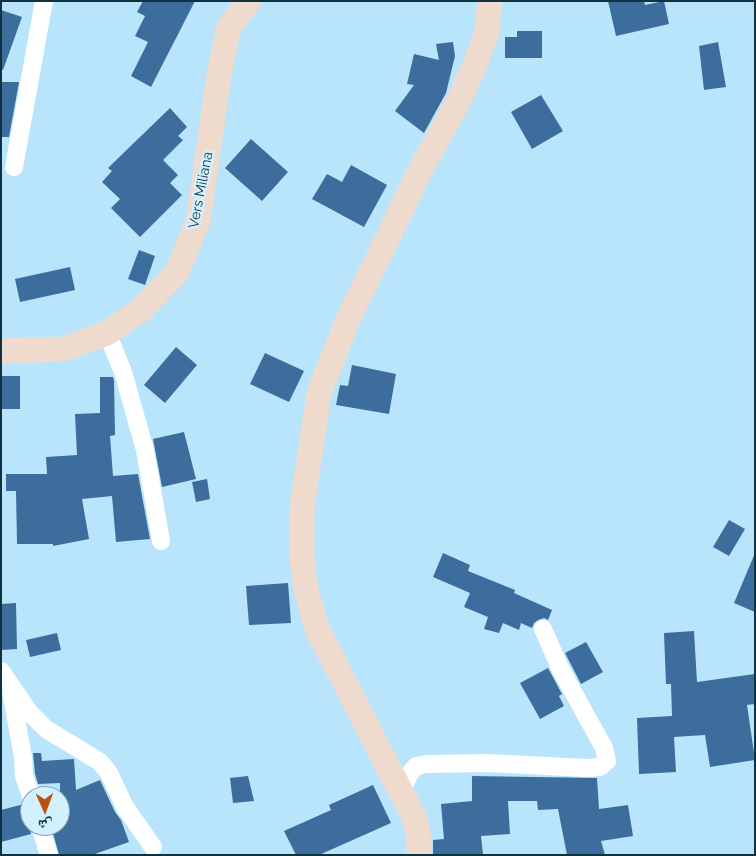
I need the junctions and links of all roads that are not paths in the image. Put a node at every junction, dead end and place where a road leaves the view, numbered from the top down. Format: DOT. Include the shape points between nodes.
graph roads {
  1 [pos="44,1"];
  2 [pos="248,1"];
  3 [pos="490,1"];
  4 [pos="14,167"];
  5 [pos="107,333"];
  6 [pos="1,351"];
  7 [pos="161,541"];
  8 [pos="543,629"];
  9 [pos="6,678"];
  10 [pos="28,786"];
  11 [pos="401,792"];
  12 [pos="43,836"];
  13 [pos="153,847"];
  14 [pos="49,855"];
  15 [pos="419,855"];
  1 -- 4 [label="street"];
  2 -- 5 [label="main road, Vers Miliana" via="229,27 198,221 180,264 142,308"];
  3 -- 11 [label="main road" via="486,36 473,69 422,164 356,302 319,393 302,507 302,557 306,589 317,629"];
  5 -- 6 [label="main road, Vers Miliana" via="64,349"];
  5 -- 7 [label="street" via="123,372 145,450"];
  8 -- 11 [label="street" via="561,670 604,748 607,761 600,767 586,768 488,763 427,764 416,766"];
  9 -- 10 [label="street"];
  9 -- 13 [label="street" via="30,713 46,729 100,762 109,773 125,808"];
  11 -- 15 [label="main road" via="415,819"];
  12 -- 14 [label="street"];
}
